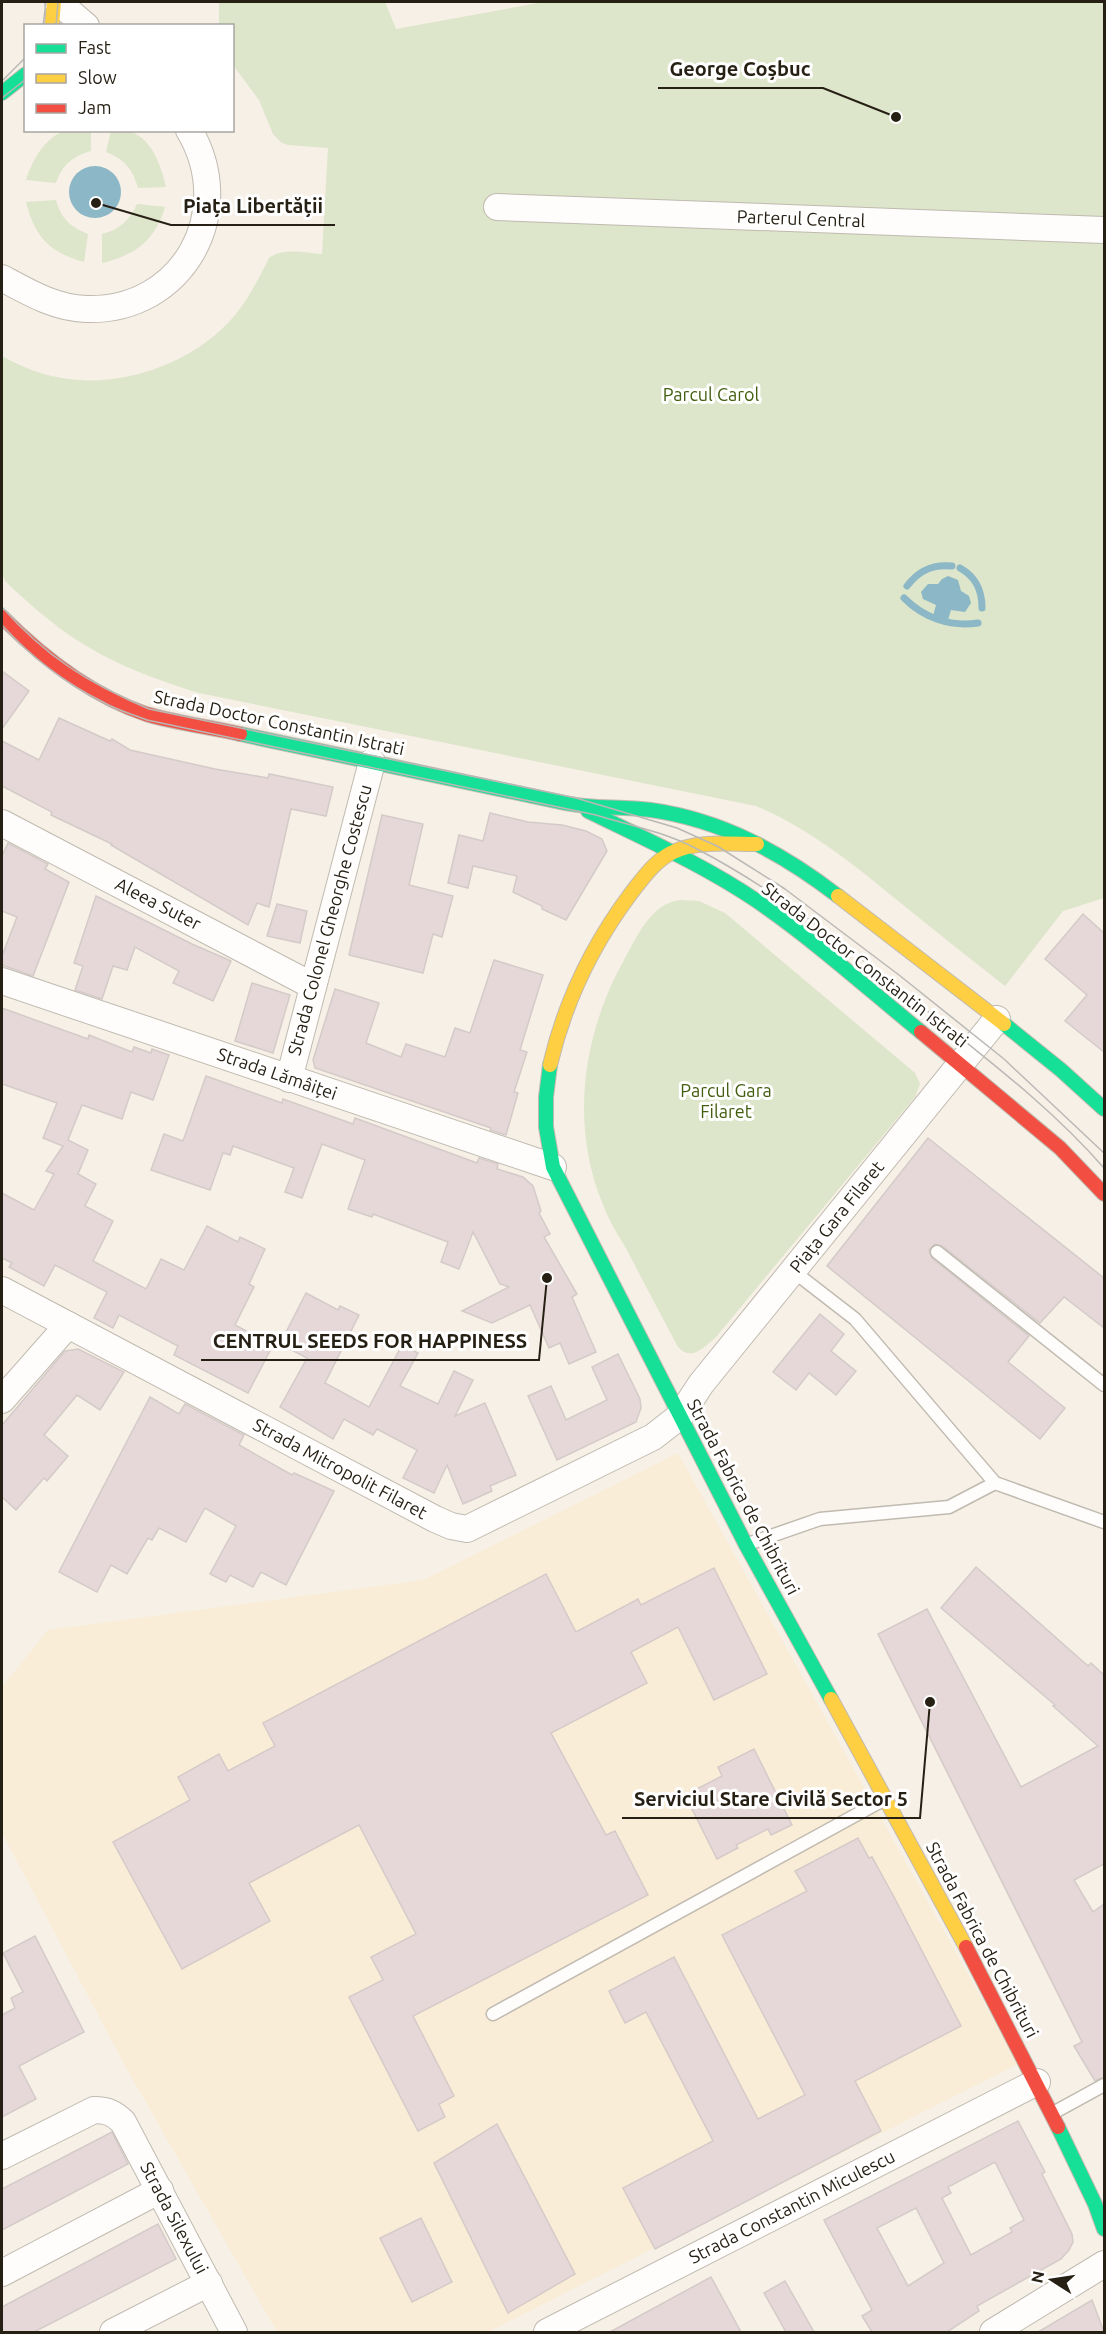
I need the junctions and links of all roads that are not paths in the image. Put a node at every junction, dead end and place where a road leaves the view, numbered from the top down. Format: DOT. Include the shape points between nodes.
graph roads {
  1 [pos="56,2"];
  2 [pos="52,24"];
  3 [pos="84,24"];
  4 [pos="24,76"];
  5 [pos="2,93"];
  6 [pos="190,132"];
  7 [pos="497,207"];
  8 [pos="1104,230"];
  9 [pos="2,278"];
  10 [pos="2,617"];
  11 [pos="372,762"];
  12 [pos="575,805"];
  13 [pos="2,823"];
  14 [pos="757,844"];
  15 [pos="673,852"];
  16 [pos="2,981"];
  17 [pos="313,986"];
  18 [pos="997,1019"];
  19 [pos="962,1065"];
  20 [pos="289,1079"];
  21 [pos="1104,1109"];
  22 [pos="553,1167"];
  23 [pos="1104,1194"];
  24 [pos="937,1252"];
  25 [pos="794,1271"];
  26 [pos="2,1290"];
  27 [pos="68,1325"];
  28 [pos="1104,1385"];
  29 [pos="2,1400"];
  30 [pos="680,1416"];
  31 [pos="994,1484"];
  32 [pos="1104,1522"];
  33 [pos="746,1545"];
  34 [pos="886,1799"];
  35 [pos="493,2014"];
  36 [pos="1037,2082"];
  37 [pos="1104,2085"];
  38 [pos="1052,2114"];
  39 [pos="2,2156"];
  40 [pos="160,2190"];
  41 [pos="1100,2202"];
  42 [pos="1104,2229"];
  43 [pos="1104,2264"];
  44 [pos="2,2273"];
  45 [pos="209,2283"];
  46 [pos="113,2332"];
  47 [pos="234,2332"];
  48 [pos="547,2332"];
  49 [pos="993,2332"];
  1 -- 2 [label="main road"];
  1 -- 3 [label="street"];
  4 -- 5 [label="main road"];
  6 -- 9 [label="street" via="206,169 208,197 204,224 193,253 154,293 134,303 84,309 38,297"];
  7 -- 8 [label="street, Parterul Central"];
  10 -- 11 [label="main road, Strada Doctor Constantin Istrati" via="42,656 70,676 127,706 182,722"];
  11 -- 12 [label="main road, Strada Doctor Constantin Istrati"];
  11 -- 17 [label="street, Strada Colonel Gheorghe Costescu"];
  12 -- 14 [label="main road, Strada Doctor Constantin Istrati" via="673,815 722,828"];
  12 -- 15 [label="main road, Strada Doctor Constantin Istrati"];
  13 -- 17 [label="street, Aleea Suter"];
  14 -- 15 [label="main road, Strada Fabrica de Chibrituri"];
  14 -- 18 [label="main road, Strada Doctor Constantin Istrati" via="846,902"];
  15 -- 19 [label="main road, Strada Doctor Constantin Istrati" via="786,922"];
  15 -- 22 [label="main road, Strada Fabrica de Chibrituri" via="647,873 617,913 590,954 571,996 551,1065 547,1098 546,1128"];
  16 -- 20 [label="street, Strada Lămâiței"];
  17 -- 20 [label="street, Strada Colonel Gheorghe Costescu"];
  18 -- 19 [label="street, Piața Gara Filaret"];
  18 -- 21 [label="main road, Strada Doctor Constantin Istrati"];
  19 -- 23 [label="main road, Strada Doctor Constantin Istrati" via="1060,1148"];
  19 -- 25 [label="street, Piața Gara Filaret"];
  20 -- 22 [label="street, Strada Lămâiței"];
  22 -- 30 [label="main road, Strada Fabrica de Chibrituri"];
  24 -- 28 [label="lane"];
  25 -- 30 [label="street, Piața Gara Filaret" via="701,1384"];
  25 -- 31 [label="lane" via="855,1319"];
  26 -- 27 [label="street, Strada Mitropolit Filaret"];
  27 -- 29 [label="street"];
  27 -- 30 [label="street, Strada Mitropolit Filaret" via="435,1519 459,1528 487,1521 653,1437"];
  30 -- 33 [label="main road, Strada Fabrica de Chibrituri"];
  31 -- 32 [label="lane"];
  31 -- 33 [label="lane" via="949,1507 820,1520"];
  33 -- 34 [label="main road, Strada Fabrica de Chibrituri"];
  34 -- 35 [label="lane"];
  34 -- 36 [label="main road, Strada Fabrica de Chibrituri"];
  36 -- 38 [label="main road, Strada Fabrica de Chibrituri"];
  36 -- 48 [label="street, Strada Constantin Miculescu"];
  37 -- 38 [label="lane"];
  38 -- 41 [label="main road, Strada Fabrica de Chibrituri"];
  39 -- 40 [label="street, Strada Silexului" via="94,2110 106,2110 123,2122"];
  40 -- 44 [label="street"];
  40 -- 45 [label="street, Strada Silexului"];
  41 -- 42 [label="main road, Strada Fabrica de Chibrituri"];
  43 -- 49 [label="street"];
  45 -- 46 [label="street"];
  45 -- 47 [label="street, Strada Silexului"];
}
